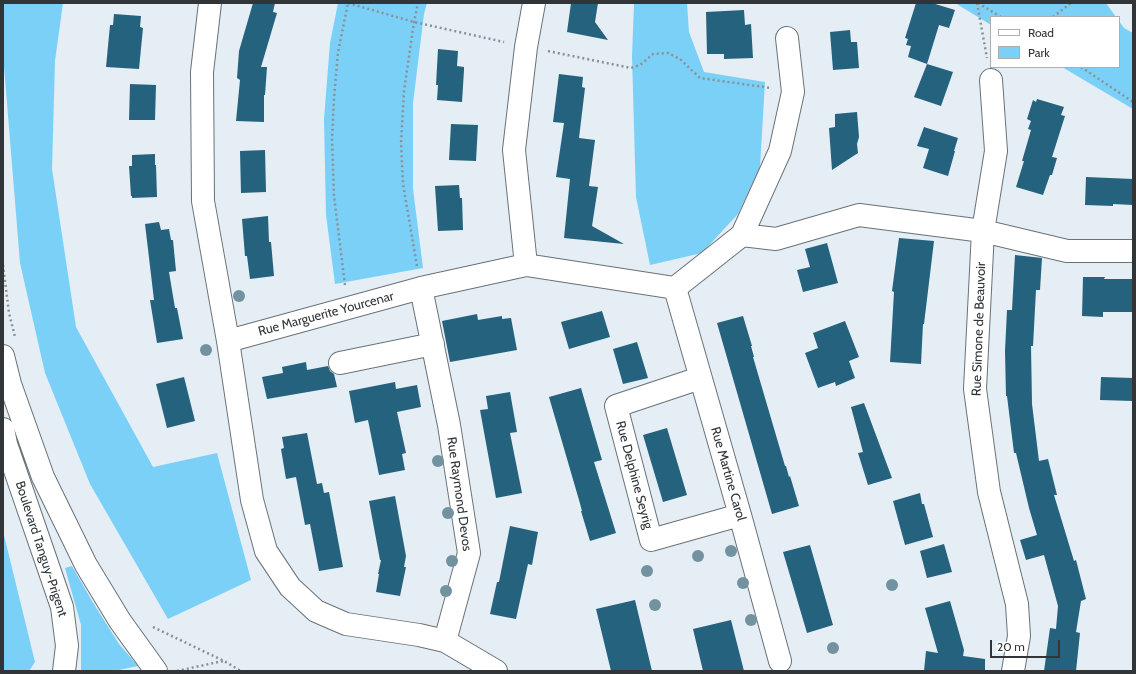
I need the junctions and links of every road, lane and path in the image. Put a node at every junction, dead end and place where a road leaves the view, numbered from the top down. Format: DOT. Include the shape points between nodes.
graph roads {
  1 [pos="210,3"];
  2 [pos="348,3"];
  3 [pos="418,3"];
  4 [pos="534,3"];
  5 [pos="977,3"];
  6 [pos="1071,3"];
  7 [pos="999,16"];
  8 [pos="1054,16"];
  9 [pos="414,22"];
  10 [pos="787,38"];
  11 [pos="526,47"];
  12 [pos="1082,68"];
  13 [pos="991,80"];
  14 [pos="793,92"];
  15 [pos="1133,102"];
  16 [pos="983,231"];
  17 [pos="742,235"];
  18 [pos="1133,251"];
  19 [pos="526,265"];
  20 [pos="421,288"];
  21 [pos="675,288"];
  22 [pos="349,307"];
  23 [pos="228,341"];
  24 [pos="434,344"];
  25 [pos="3,356"];
  26 [pos="340,363"];
  27 [pos="700,378"];
  28 [pos="3,429"];
  29 [pos="740,515"];
  30 [pos="151,626"];
  31 [pos="445,641"];
  32 [pos="224,661"];
  33 [pos="780,661"];
  34 [pos="235,669"];
  35 [pos="64,671"];
  36 [pos="156,671"];
  37 [pos="175,671"];
  38 [pos="241,671"];
  39 [pos="496,671"];
  40 [pos="1013,671"];
  1 -- 23 [label="street" via="202,72 203,201"];
  2 -- 9 [label="path"];
  2 -- 22 [label="path" via="338,52 332,139 334,196"];
  3 -- 9 [label="path"];
  4 -- 11 [label="street"];
  5 -- 7 [label="path"];
  5 -- 13 [label="path"];
  6 -- 8 [label="path"];
  9 -- 11 [label="path"];
  9 -- 20 [label="path" via="404,91 401,143 403,184"];
  10 -- 14 [label="street"];
  11 -- 14 [label="path" via="631,68 640,65 653,54 668,53 680,59 700,78"];
  11 -- 19 [label="street" via="514,150"];
  12 -- 15 [label="path"];
  13 -- 16 [label="street, Rue Simone de Beauvoir" via="996,151"];
  14 -- 17 [label="street" via="780,151"];
  16 -- 17 [label="street" via="859,215 776,239"];
  16 -- 18 [label="street" via="1067,250"];
  16 -- 40 [label="street, Rue Simone de Beauvoir" via="975,389 989,492 1017,604 1019,636"];
  17 -- 21 [label="street"];
  19 -- 20 [label="street, Rue Marguerite Yourcenar"];
  19 -- 21 [label="street, Rue Marguerite Yourcenar"];
  20 -- 22 [label="street, Rue Marguerite Yourcenar"];
  20 -- 24 [label="street, Rue Raymond Devos"];
  21 -- 27 [label="street, Rue Martine Carol"];
  22 -- 23 [label="street, Rue Marguerite Yourcenar"];
  23 -- 31 [label="street" via="252,500 266,551 290,587 316,611 346,624"];
  24 -- 26 [label="street"];
  24 -- 31 [label="street, Rue Raymond Devos" via="469,553"];
  25 -- 36 [label="street" via="10,384 43,477 86,565 120,621"];
  27 -- 29 [label="street, Rue Martine Carol"];
  27 -- 29 [label="street, Rue Delphine Seyrig" via="616,406 651,540"];
  28 -- 35 [label="street, Boulevard Tanguy-Prigent" via="62,607 67,646"];
  29 -- 33 [label="street, Rue Martine Carol"];
  30 -- 32 [label="path"];
  31 -- 39 [label="street"];
  32 -- 34 [label="path"];
  32 -- 37 [label="path"];
  34 -- 38 [label="path"];
}
